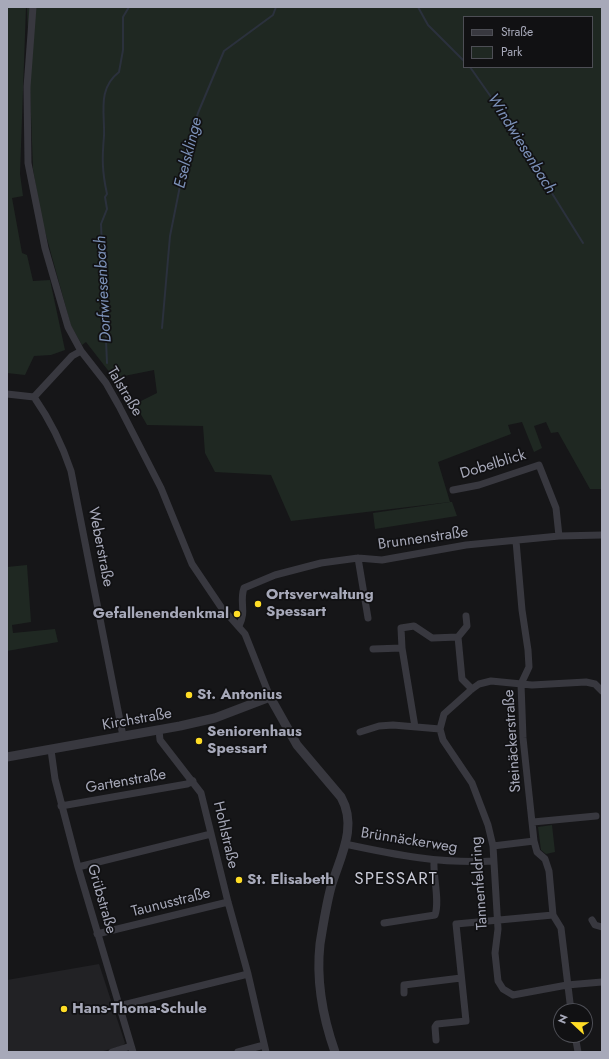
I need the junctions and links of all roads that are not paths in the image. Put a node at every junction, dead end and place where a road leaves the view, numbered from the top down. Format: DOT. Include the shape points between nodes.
graph roads {
  1 [pos="33,7"];
  2 [pos="81,351"];
  3 [pos="7,394"];
  4 [pos="34,397"];
  5 [pos="453,490"];
  6 [pos="602,535"];
  7 [pos="559,536"];
  8 [pos="516,541"];
  9 [pos="358,558"];
  10 [pos="466,616"];
  11 [pos="368,618"];
  12 [pos="239,626"];
  13 [pos="458,637"];
  14 [pos="373,648"];
  15 [pos="402,648"];
  16 [pos="521,684"];
  17 [pos="472,689"];
  18 [pos="602,690"];
  19 [pos="270,697"];
  20 [pos="415,727"];
  21 [pos="440,729"];
  22 [pos="158,730"];
  23 [pos="360,732"];
  24 [pos="123,736"];
  25 [pos="51,750"];
  26 [pos="7,757"];
  27 [pos="193,780"];
  28 [pos="61,806"];
  29 [pos="596,816"];
  30 [pos="533,822"];
  31 [pos="211,834"];
  32 [pos="534,841"];
  33 [pos="345,844"];
  34 [pos="493,846"];
  35 [pos="434,861"];
  36 [pos="493,861"];
  37 [pos="78,868"];
  38 [pos="228,902"];
  39 [pos="553,915"];
  40 [pos="497,920"];
  41 [pos="592,920"];
  42 [pos="384,923"];
  43 [pos="602,927"];
  44 [pos="97,934"];
  45 [pos="248,974"];
  46 [pos="461,978"];
  47 [pos="602,982"];
  48 [pos="567,985"];
  49 [pos="404,993"];
  50 [pos="570,1003"];
  51 [pos="119,1006"];
  52 [pos="436,1040"];
  53 [pos="132,1049"];
  54 [pos="265,1049"];
  55 [pos="112,1052"];
  56 [pos="238,1052"];
  57 [pos="335,1052"];
  1 -- 2 [label="street, Talstraße" via="27,87 28,163 45,248 68,327"];
  2 -- 4 [label="street" via="72,356"];
  2 -- 12 [label="street, Talstraße" via="106,383 119,406 161,488 192,564 221,607"];
  3 -- 4 [label="street"];
  4 -- 24 [label="street, Weberstraße" via="63,447 71,471"];
  5 -- 7 [label="street, Dobelblick" via="479,485 539,465 556,508"];
  6 -- 7 [label="street, Brunnenstraße"];
  7 -- 8 [label="street, Brunnenstraße"];
  8 -- 9 [label="street, Brunnenstraße" via="466,546 382,560"];
  8 -- 16 [label="street, Steinäckerstraße" via="529,667"];
  9 -- 11 [label="street"];
  9 -- 12 [label="street, Brunnenstraße" via="294,569 244,588 243,619"];
  10 -- 13 [label="street" via="467,626"];
  12 -- 19 [label="street, Talstraße" via="248,639"];
  13 -- 15 [label="street" via="432,638 414,626 404,626 400,632"];
  13 -- 17 [label="street" via="462,679"];
  14 -- 15 [label="street"];
  15 -- 20 [label="street"];
  16 -- 17 [label="street" via="491,682 479,684"];
  16 -- 18 [label="street" via="586,682"];
  16 -- 30 [label="street, Steinäckerstraße" via="523,738"];
  17 -- 21 [label="street" via="448,708"];
  19 -- 22 [label="street, Kirchstraße" via="215,718"];
  19 -- 33 [label="street" via="297,745 336,789 345,804 349,822"];
  20 -- 21 [label="street"];
  20 -- 23 [label="street" via="379,726"];
  21 -- 34 [label="street, Tannenfeldring" via="443,740 472,783"];
  22 -- 24 [label="street, Kirchstraße"];
  22 -- 27 [label="street, Hohlstraße" via="160,740"];
  24 -- 25 [label="street, Kirchstraße"];
  25 -- 26 [label="street, Kirchstraße"];
  25 -- 28 [label="street, Grübstraße"];
  27 -- 28 [label="street, Gartenstraße" via="187,784"];
  27 -- 31 [label="street, Hohlstraße" via="201,793"];
  28 -- 37 [label="street, Grübstraße"];
  29 -- 30 [label="street"];
  30 -- 32 [label="street, Steinäckerstraße"];
  31 -- 37 [label="street"];
  31 -- 38 [label="street, Hohlstraße"];
  32 -- 34 [label="street"];
  32 -- 39 [label="street, Steinäckerstraße" via="537,852 545,859 549,871"];
  33 -- 35 [label="street, Brünnäckerweg"];
  33 -- 57 [label="street" via="328,899 320,958 320,990"];
  34 -- 36 [label="street, Tannenfeldring"];
  35 -- 36 [label="street, Brünnäckerweg"];
  35 -- 42 [label="street" via="437,909 435,915"];
  36 -- 40 [label="street, Tannenfeldring"];
  37 -- 44 [label="street, Grübstraße"];
  38 -- 44 [label="street, Taunusstraße"];
  38 -- 45 [label="street, Hohlstraße"];
  39 -- 40 [label="street"];
  39 -- 48 [label="street, Steinäckerstraße" via="560,928"];
  40 -- 46 [label="street" via="456,924"];
  40 -- 48 [label="street, Tannenfeldring" via="495,952 498,981 503,989 512,995"];
  41 -- 43 [label="street" via="595,925"];
  44 -- 51 [label="street, Grübstraße"];
  45 -- 51 [label="street"];
  45 -- 54 [label="street, Hohlstraße"];
  46 -- 49 [label="street" via="404,985"];
  46 -- 52 [label="street" via="466,1021 437,1024"];
  47 -- 48 [label="street, Tannenfeldring"];
  48 -- 50 [label="street, Steinäckerstraße"];
  51 -- 53 [label="street, Grübstraße"];
  53 -- 55 [label="street"];
  54 -- 56 [label="street"];
}
